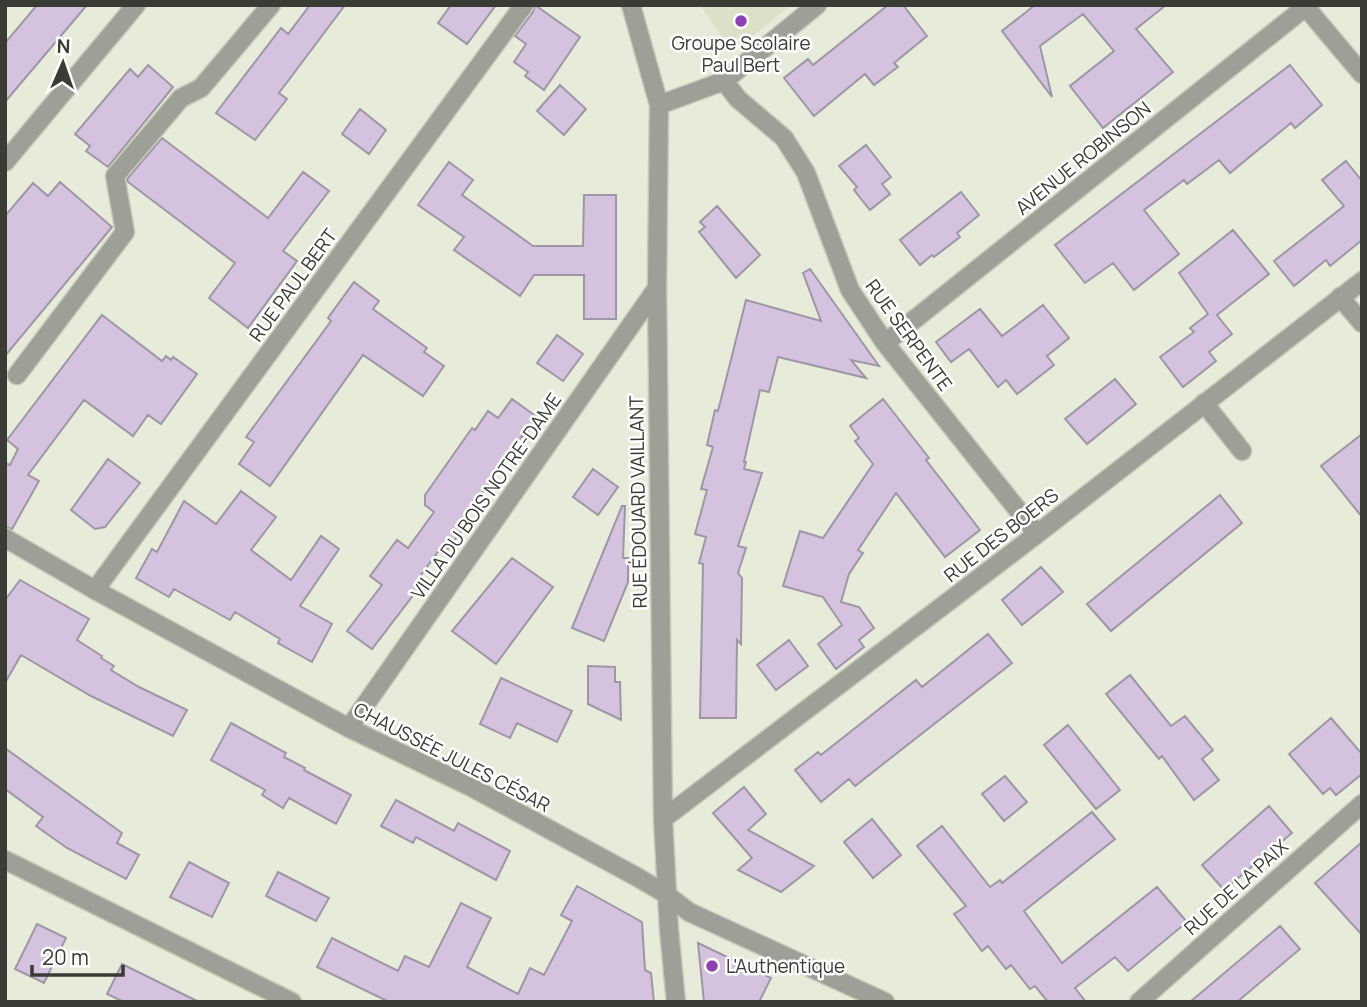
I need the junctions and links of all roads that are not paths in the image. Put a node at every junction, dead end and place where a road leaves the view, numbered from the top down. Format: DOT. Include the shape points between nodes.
graph roads {
  1 [pos="136,5"];
  2 [pos="271,5"];
  3 [pos="524,5"];
  4 [pos="631,5"];
  5 [pos="817,5"];
  6 [pos="1306,6"];
  7 [pos="1362,74"];
  8 [pos="724,80"];
  9 [pos="659,105"];
  10 [pos="5,162"];
  11 [pos="1362,281"];
  12 [pos="657,288"];
  13 [pos="1340,297"];
  14 [pos="1362,323"];
  15 [pos="885,343"];
  16 [pos="17,376"];
  17 [pos="1204,403"];
  18 [pos="1242,451"];
  19 [pos="1037,534"];
  20 [pos="5,538"];
  21 [pos="95,590"];
  22 [pos="349,728"];
  23 [pos="1362,804"];
  24 [pos="663,818"];
  25 [pos="5,860"];
  26 [pos="666,894"];
  27 [pos="292,1002"];
  28 [pos="676,1002"];
  29 [pos="885,1002"];
  30 [pos="1139,1002"];
  1 -- 10 [label="street"];
  2 -- 16 [label="street" via="201,88 181,98 115,176 125,232"];
  3 -- 21 [label="street, RUE PAUL BERT"];
  4 -- 9 [label="street, RUE ÉDOUARD VAILLANT"];
  5 -- 8 [label="street"];
  6 -- 7 [label="street"];
  6 -- 15 [label="street, AVENUE ROBINSON"];
  8 -- 9 [label="street"];
  8 -- 15 [label="street, RUE SERPENTE" via="738,99 784,138 806,173 850,290"];
  9 -- 12 [label="street, RUE ÉDOUARD VAILLANT"];
  11 -- 13 [label="street, RUE DES BOERS"];
  12 -- 22 [label="street, VILLA DU BOIS NOTRE-DAME"];
  12 -- 24 [label="street, RUE ÉDOUARD VAILLANT"];
  13 -- 14 [label="street"];
  13 -- 17 [label="street, RUE DES BOERS"];
  15 -- 19 [label="street, RUE SERPENTE"];
  17 -- 18 [label="street"];
  17 -- 19 [label="street, RUE DES BOERS"];
  19 -- 24 [label="street, RUE DES BOERS"];
  20 -- 21 [label="street, CHAUSSÉE JULES CÉSAR"];
  21 -- 22 [label="street, CHAUSSÉE JULES CÉSAR"];
  22 -- 26 [label="street, CHAUSSÉE JULES CÉSAR" via="473,788"];
  23 -- 30 [label="street, RUE DE LA PAIX"];
  24 -- 26 [label="street, RUE ÉDOUARD VAILLANT"];
  25 -- 27 [label="street"];
  26 -- 28 [label="street, RUE ÉDOUARD VAILLANT"];
  26 -- 29 [label="street, CHAUSSÉE JULES CÉSAR" via="689,912"];
}
